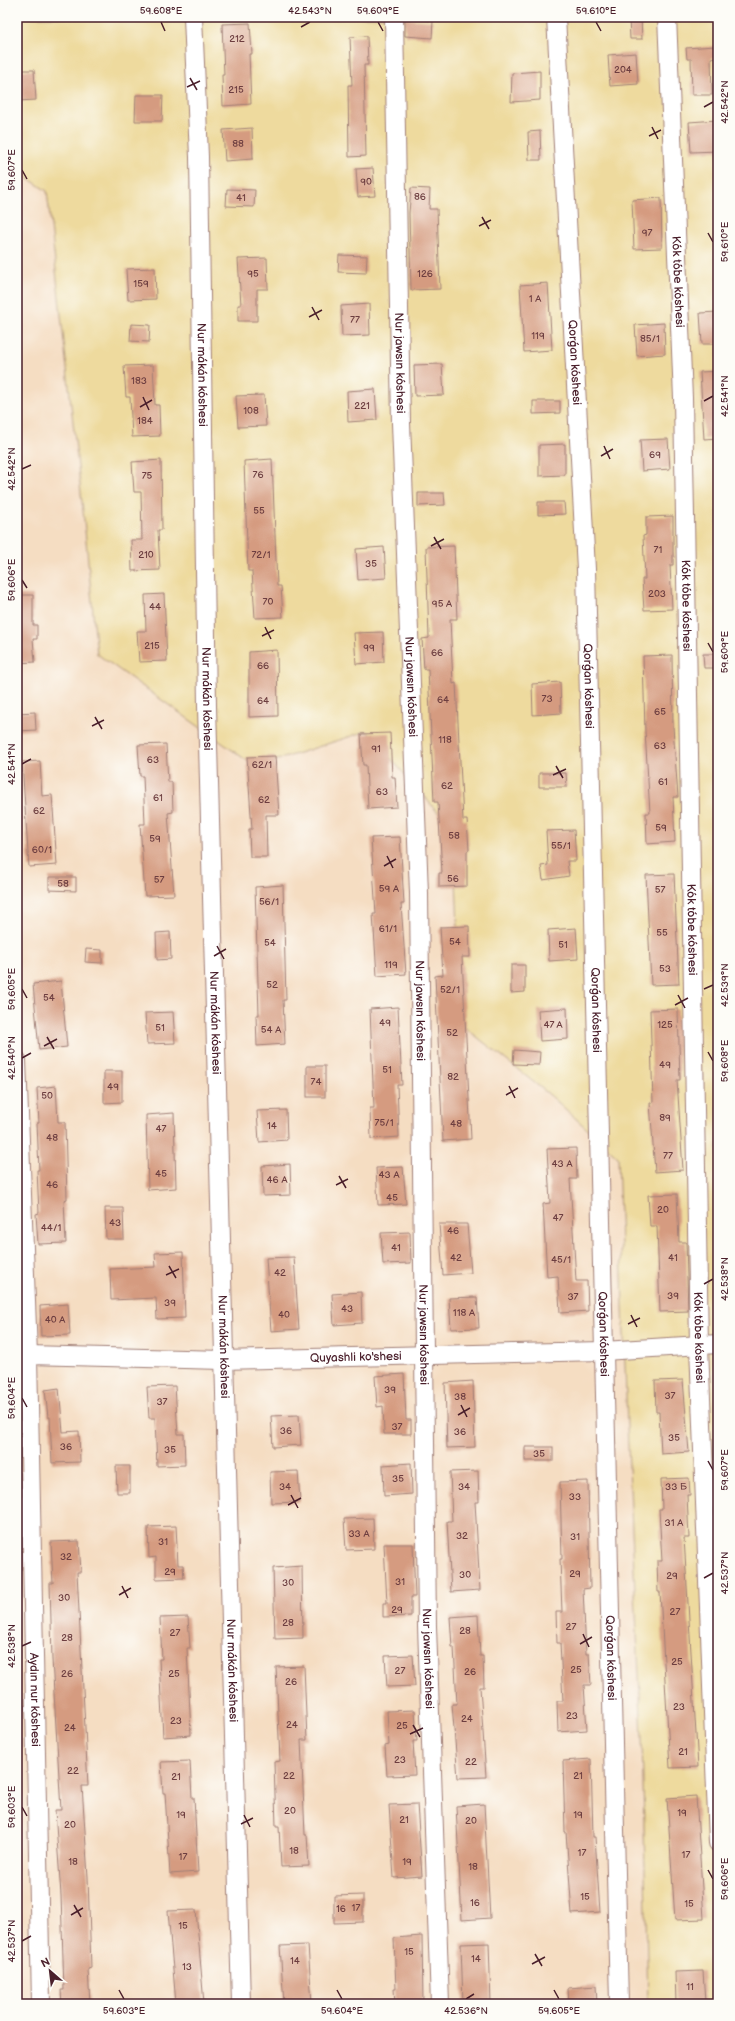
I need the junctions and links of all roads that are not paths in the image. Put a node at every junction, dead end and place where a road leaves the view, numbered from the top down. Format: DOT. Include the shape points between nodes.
graph roads {
  1 [pos="193,17"];
  2 [pos="394,17"];
  3 [pos="556,17"];
  4 [pos="667,17"];
  5 [pos="17,1060"];
  6 [pos="718,1344"];
  7 [pos="699,1346"];
  8 [pos="603,1351"];
  9 [pos="424,1354"];
  10 [pos="23,1356"];
  11 [pos="223,1360"];
  12 [pos="718,1842"];
  13 [pos="41,2004"];
  14 [pos="241,2004"];
  15 [pos="440,2004"];
  16 [pos="619,2004"];
  1 -- 11 [label="street, Nur mákán kóshesi" via="199,158 207,698"];
  2 -- 9 [label="street, Nur jawsın kóshesi" via="401,423 419,893"];
  3 -- 8 [label="street, Qorǵan kóshesi" via="586,569"];
  4 -- 7 [label="street, Kók tóbe kóshesi" via="683,398"];
  5 -- 10 [label="street, Aydın nur kóshesi"];
  6 -- 7 [label="street, Quyashli ko'shesi"];
  7 -- 8 [label="street, Quyashli ko'shesi"];
  7 -- 12 [label="street, Kók tóbe kóshesi"];
  8 -- 9 [label="street, Quyashli ko'shesi"];
  8 -- 16 [label="street, Qorǵan kóshesi"];
  9 -- 11 [label="street, Quyashli ko'shesi"];
  9 -- 15 [label="street, Nur jawsın kóshesi" via="427,1626"];
  10 -- 11 [label="street, Quyashli ko'shesi"];
  10 -- 13 [label="street, Aydın nur kóshesi"];
  11 -- 14 [label="street, Nur mákán kóshesi"];
}
